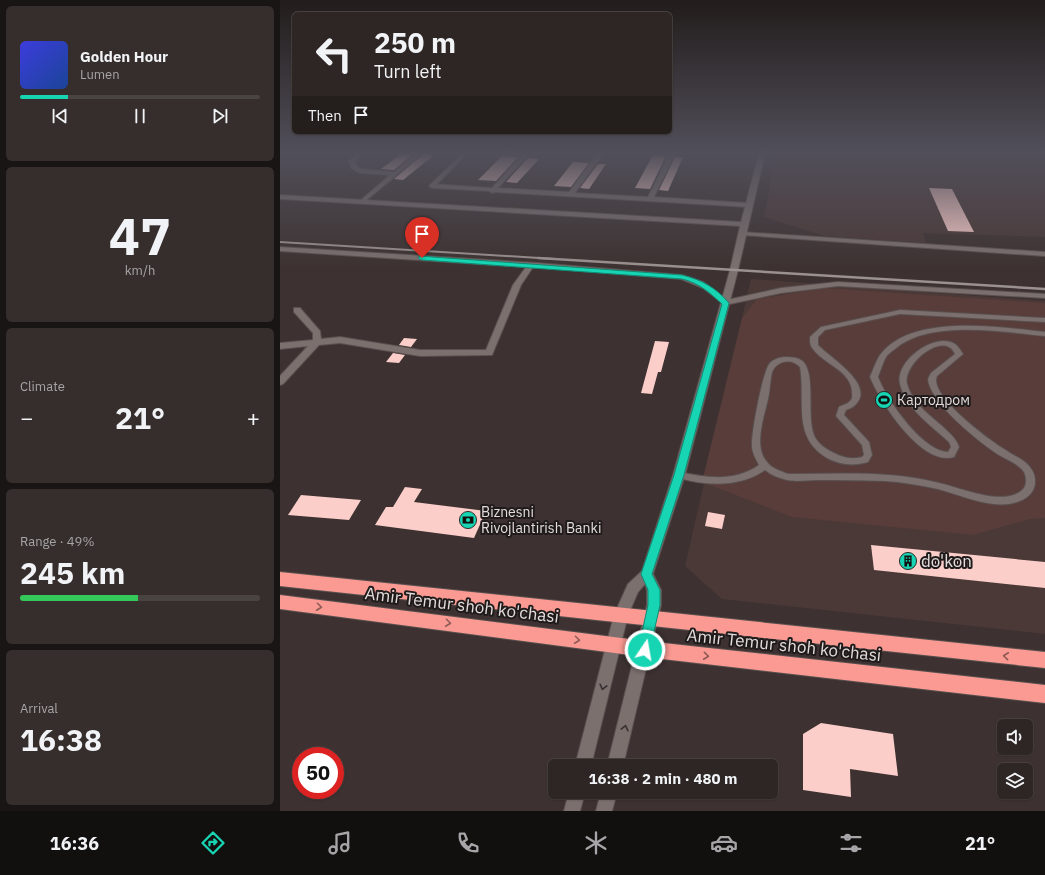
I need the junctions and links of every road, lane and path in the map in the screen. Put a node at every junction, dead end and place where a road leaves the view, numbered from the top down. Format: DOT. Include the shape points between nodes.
graph roads {
  1 [pos="375,192"];
  2 [pos="509,192"];
  3 [pos="572,192"];
  4 [pos="653,192"];
  5 [pos="752,192"];
  6 [pos="570,195"];
  7 [pos="280,197"];
  8 [pos="650,199"];
  9 [pos="363,202"];
  10 [pos="748,205"];
  11 [pos="744,229"];
  12 [pos="280,249"];
  13 [pos="1045,254"];
  14 [pos="531,265"];
  15 [pos="1045,296"];
  16 [pos="725,303"];
  17 [pos="298,310"];
  18 [pos="1045,320"];
  19 [pos="1045,334"];
  20 [pos="316,342"];
  21 [pos="280,346"];
  22 [pos="280,382"];
  23 [pos="765,466"];
  24 [pos="679,475"];
  25 [pos="646,574"];
  26 [pos="280,579"];
  27 [pos="280,602"];
  28 [pos="621,615"];
  29 [pos="651,618"];
  30 [pos="614,645"];
  31 [pos="645,650"];
  32 [pos="1045,660"];
  33 [pos="1045,694"];
  34 [pos="585,759"];
  35 [pos="617,759"];
  36 [pos="575,799"];
  37 [pos="607,799"];
  38 [pos="572,811"];
  39 [pos="604,811"];
  1 -- 9 [label="street"];
  2 -- 6 [label="street"];
  3 -- 6 [label="street"];
  4 -- 8 [label="street"];
  5 -- 10 [label="street"];
  6 -- 8 [label="street"];
  7 -- 9 [label="street"];
  8 -- 10 [label="street"];
  9 -- 11 [label="street"];
  10 -- 11 [label="street"];
  11 -- 13 [label="street"];
  11 -- 16 [label="street"];
  12 -- 14 [label="street"];
  14 -- 16 [label="street" via="682,277 707,286"];
  14 -- 20 [label="street" via="517,285 489,354 420,353 340,340"];
  15 -- 16 [label="street" via="838,284 773,291"];
  16 -- 24 [label="street"];
  17 -- 20 [label="street" via="317,334"];
  18 -- 23 [label="lane" via="900,312 823,328 814,337 814,345 846,372 854,384 856,398 842,409 840,416 866,444 868,455 865,460 850,463 829,456 813,444 806,421 804,368 799,362 781,360 769,370 756,436 756,454"];
  19 -- 23 [label="lane" via="931,329 904,338 878,362 874,377 885,401 908,428 933,452 951,455 955,447 953,441 911,399 903,383 903,377 906,367 925,349 937,344 954,346 959,354 934,375 934,389 948,406 982,437 1000,452 1021,464 1028,472 1031,480 1030,489 1023,496 1010,500 996,500 934,484 899,479 788,477 780,476"];
  20 -- 21 [label="street"];
  20 -- 22 [label="street"];
  23 -- 24 [label="lane" via="745,478 726,481"];
  24 -- 25 [label="street"];
  25 -- 28 [label="street" via="634,588"];
  25 -- 29 [label="street" via="654,590"];
  26 -- 28 [label="highway, Amir Temur shoh ko'chasi"];
  27 -- 30 [label="highway, Amir Temur shoh ko'chasi, one-way"];
  28 -- 29 [label="highway, Amir Temur shoh ko'chasi"];
  28 -- 30 [label="street"];
  29 -- 31 [label="street"];
  32 -- 29 [label="highway, Amir Temur shoh ko'chasi, one-way"];
  30 -- 31 [label="highway, Amir Temur shoh ko'chasi"];
  30 -- 34 [label="street, one-way"];
  31 -- 33 [label="highway, Amir Temur shoh ko'chasi, one-way"];
  35 -- 31 [label="street, one-way"];
  36 -- 38 [label="street"];
  37 -- 39 [label="street"];
}
